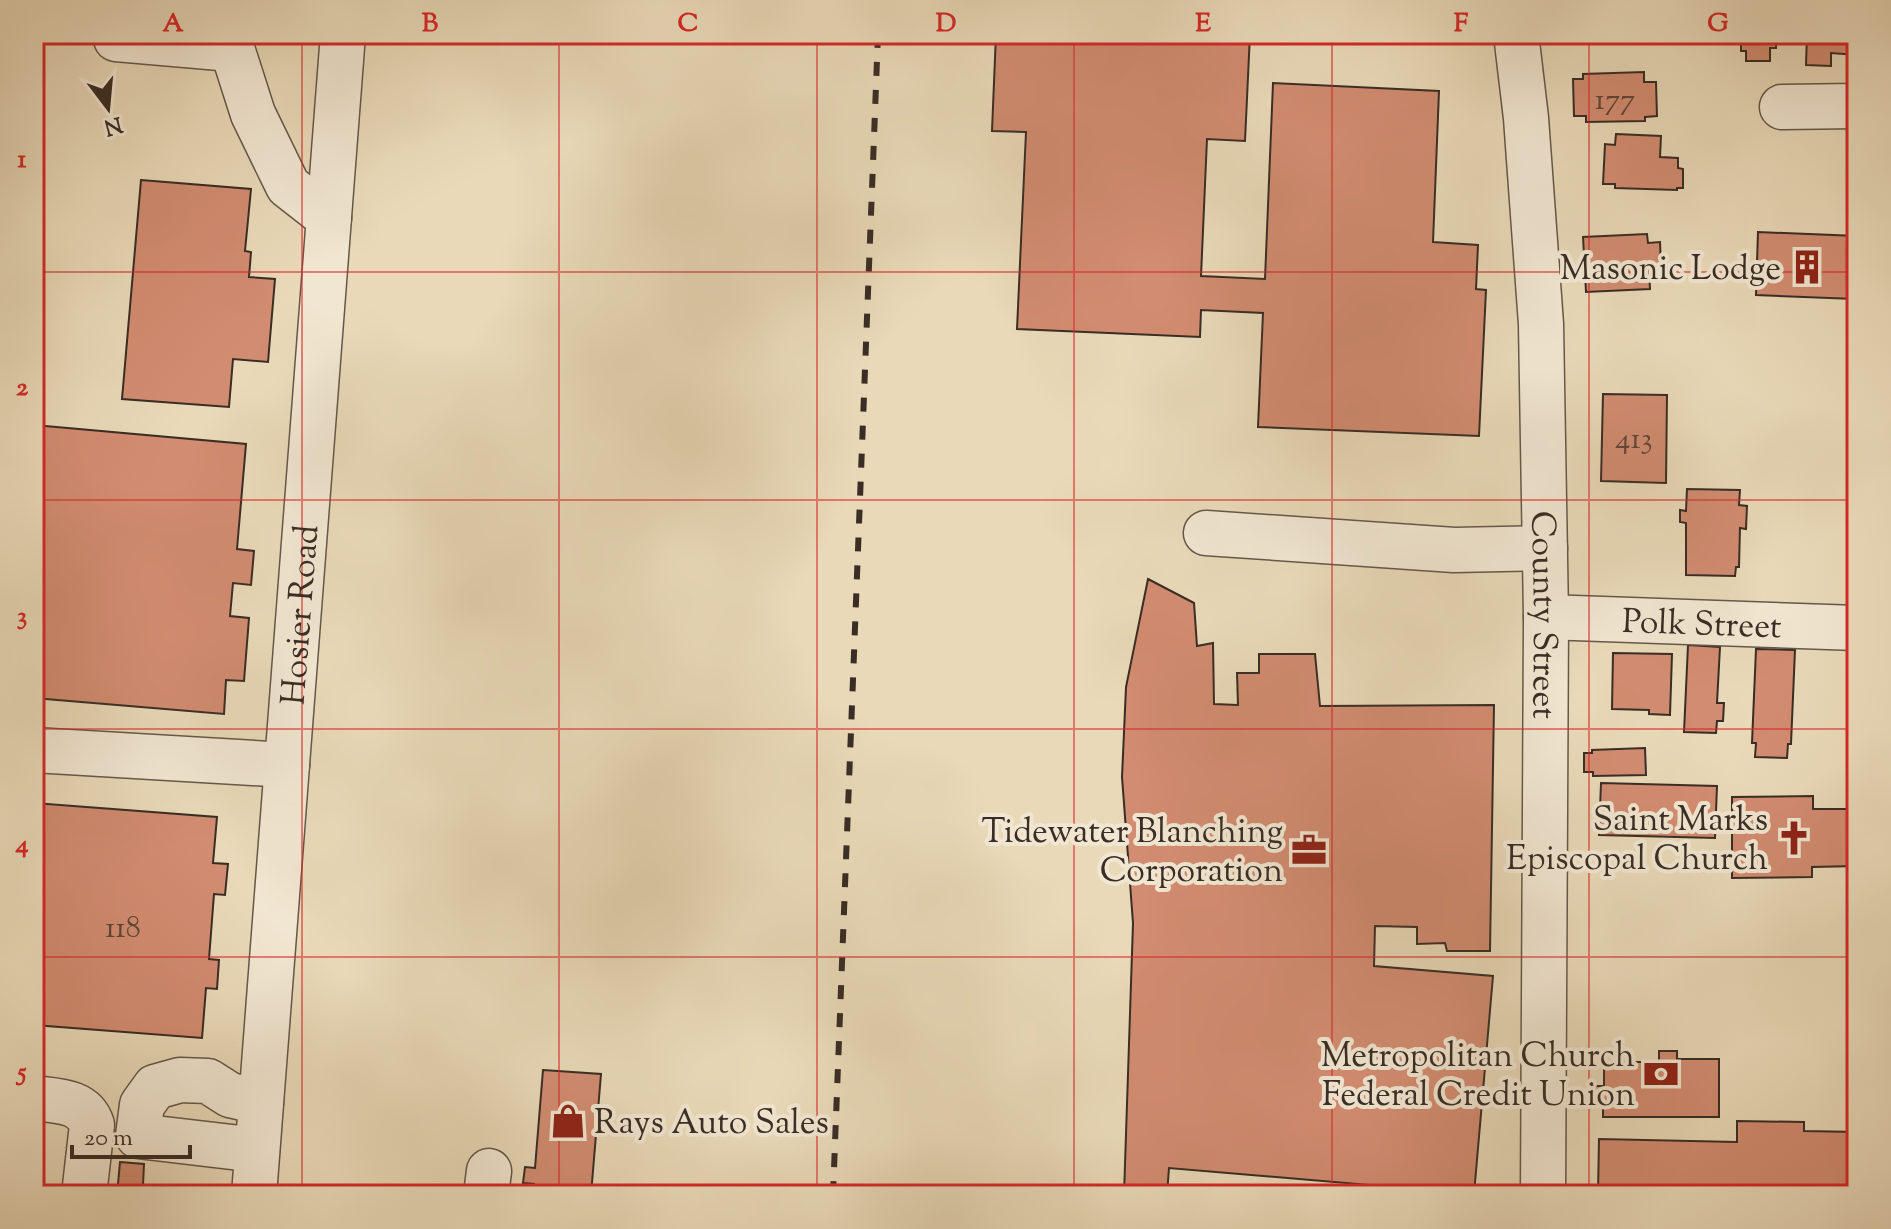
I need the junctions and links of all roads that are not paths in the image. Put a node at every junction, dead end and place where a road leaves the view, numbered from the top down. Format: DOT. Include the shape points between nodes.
graph roads {
  1 [pos="117,34"];
  2 [pos="343,34"];
  3 [pos="1516,34"];
  4 [pos="231,42"];
  5 [pos="1857,106"];
  6 [pos="1782,107"];
  7 [pos="329,218"];
  8 [pos="1206,533"];
  9 [pos="1545,548"];
  10 [pos="1546,617"];
  11 [pos="1857,628"];
  12 [pos="34,750"];
  13 [pos="287,765"];
  14 [pos="34,1098"];
  15 [pos="261,1102"];
  16 [pos="257,1150"];
  17 [pos="84,1195"];
  18 [pos="254,1195"];
  19 [pos="1543,1195"];
  1 -- 4 [label="street" via="116,39"];
  2 -- 7 [label="street, Hosier Road"];
  3 -- 9 [label="street, County Street" via="1541,324"];
  4 -- 7 [label="street" via="253,114 288,186"];
  5 -- 6 [label="street"];
  7 -- 13 [label="street, Hosier Road"];
  8 -- 9 [label="street" via="1454,550"];
  9 -- 10 [label="street, County Street"];
  10 -- 11 [label="street, Polk Street"];
  10 -- 19 [label="street, County Street"];
  12 -- 13 [label="street"];
  13 -- 15 [label="street, Hosier Road"];
  14 -- 17 [label="street" via="63,1102 89,1115"];
  15 -- 16 [label="street, Hosier Road"];
  15 -- 16 [label="street" via="230,1095 208,1081 180,1080 155,1087 142,1105 138,1136"];
  16 -- 18 [label="street, Hosier Road"];
}
